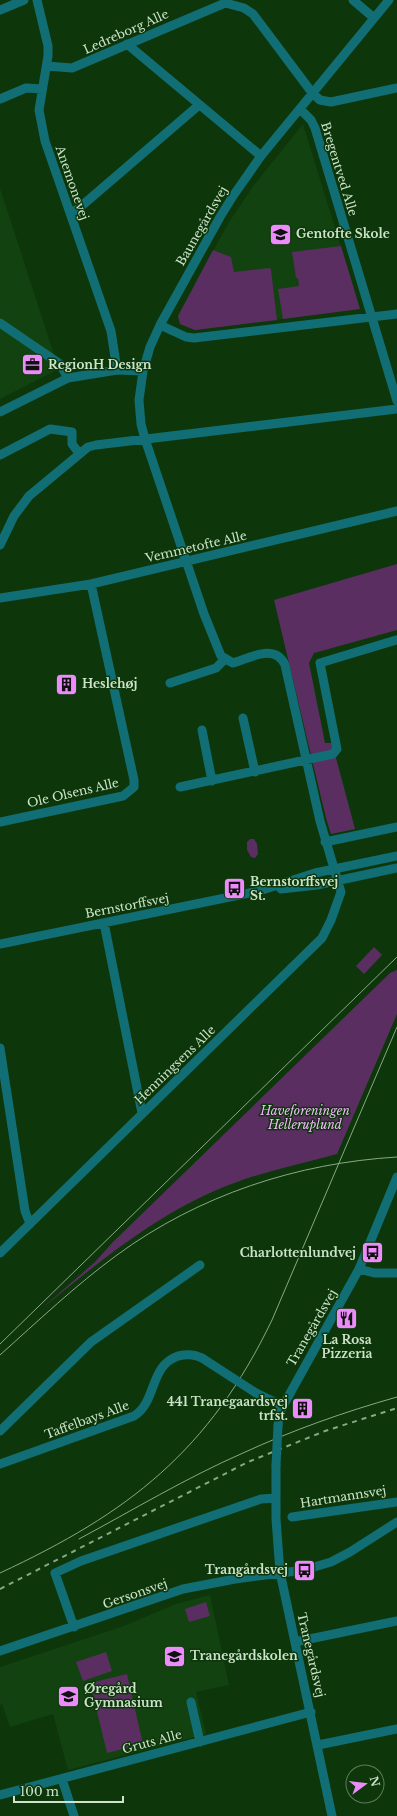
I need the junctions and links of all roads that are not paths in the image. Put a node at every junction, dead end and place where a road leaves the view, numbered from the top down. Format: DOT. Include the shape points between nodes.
graph roads {
  1 [pos="24,0"];
  2 [pos="37,0"];
  3 [pos="353,0"];
  4 [pos="389,0"];
  5 [pos="0,10"];
  6 [pos="374,18"];
  7 [pos="127,44"];
  8 [pos="47,66"];
  9 [pos="397,88"];
  10 [pos="42,89"];
  11 [pos="313,94"];
  12 [pos="0,99"];
  13 [pos="199,105"];
  14 [pos="300,109"];
  15 [pos="261,156"];
  16 [pos="70,213"];
  17 [pos="397,314"];
  18 [pos="373,317"];
  19 [pos="0,323"];
  20 [pos="160,325"];
  21 [pos="117,370"];
  22 [pos="143,371"];
  23 [pos="68,378"];
  24 [pos="397,401"];
  25 [pos="397,409"];
  26 [pos="0,412"];
  27 [pos="145,439"];
  28 [pos="79,453"];
  29 [pos="0,455"];
  30 [pos="397,511"];
  31 [pos="0,544"];
  32 [pos="186,562"];
  33 [pos="91,584"];
  34 [pos="0,598"];
  35 [pos="396,640"];
  36 [pos="224,660"];
  37 [pos="170,683"];
  38 [pos="243,718"];
  39 [pos="202,730"];
  40 [pos="306,762"];
  41 [pos="255,772"];
  42 [pos="212,781"];
  43 [pos="180,787"];
  44 [pos="0,822"];
  45 [pos="397,827"];
  46 [pos="325,842"];
  47 [pos="397,856"];
  48 [pos="397,868"];
  49 [pos="334,869"];
  50 [pos="338,881"];
  51 [pos="259,891"];
  52 [pos="104,923"];
  53 [pos="0,944"];
  54 [pos="0,1048"];
  55 [pos="142,1113"];
  56 [pos="397,1177"];
  57 [pos="30,1224"];
  58 [pos="0,1253"];
  59 [pos="200,1265"];
  60 [pos="359,1269"];
  61 [pos="397,1273"];
  62 [pos="283,1406"];
  63 [pos="0,1431"];
  64 [pos="0,1464"];
  65 [pos="276,1498"];
  66 [pos="397,1502"];
  67 [pos="292,1517"];
  68 [pos="397,1522"];
  69 [pos="280,1572"];
  70 [pos="397,1621"];
  71 [pos="74,1628"];
  72 [pos="295,1642"];
  73 [pos="0,1651"];
  74 [pos="191,1702"];
  75 [pos="311,1712"];
  76 [pos="397,1729"];
  77 [pos="200,1742"];
  78 [pos="318,1745"];
  79 [pos="62,1779"];
  80 [pos="0,1795"];
  81 [pos="74,1816"];
  82 [pos="332,1816"];
  1 -- 5 [label="street"];
  2 -- 8 [label="street, Anemonevej" via="48,46"];
  3 -- 6 [label="street"];
  4 -- 6 [label="street, Baunegårdsvej"];
  6 -- 11 [label="street, Baunegårdsvej"];
  7 -- 8 [label="street, Ledreborg Alle" via="72,68"];
  7 -- 11 [label="street, Ledreborg Alle" via="216,6 225,3 235,4 253,14"];
  7 -- 13 [label="street"];
  8 -- 10 [label="street, Anemonevej"];
  9 -- 11 [label="street" via="331,102 320,100"];
  10 -- 12 [label="street" via="26,88"];
  10 -- 16 [label="street, Anemonevej" via="40,124"];
  11 -- 14 [label="street, Baunegårdsvej"];
  13 -- 15 [label="street"];
  13 -- 16 [label="street" via="78,209"];
  14 -- 15 [label="street, Baunegårdsvej"];
  14 -- 18 [label="street, Bregentved Alle" via="315,128"];
  15 -- 20 [label="street, Baunegårdsvej" via="220,217"];
  16 -- 21 [label="street, Anemonevej" via="111,331"];
  17 -- 18 [label="street"];
  18 -- 20 [label="street" via="194,338"];
  18 -- 24 [label="street, Bregentved Alle"];
  19 -- 23 [label="street" via="60,364"];
  20 -- 22 [label="street, Baunegårdsvej"];
  21 -- 22 [label="street"];
  21 -- 23 [label="street"];
  22 -- 27 [label="street, Baunegårdsvej" via="139,400"];
  23 -- 26 [label="street"];
  25 -- 27 [label="street"];
  27 -- 28 [label="street" via="96,445"];
  27 -- 32 [label="street, Baunegårdsvej"];
  28 -- 29 [label="street" via="72,444 72,432 50,429"];
  28 -- 31 [label="street" via="29,496 14,516"];
  30 -- 32 [label="street, Vemmetofte Alle"];
  32 -- 33 [label="street, Vemmetofte Alle"];
  32 -- 36 [label="street, Baunegårdsvej" via="204,614"];
  33 -- 34 [label="street, Vemmetofte Alle"];
  33 -- 44 [label="street, Ole Olsens Alle" via="134,786 123,796"];
  35 -- 40 [label="street" via="320,663 337,749 334,754"];
  36 -- 37 [label="street" via="216,668"];
  36 -- 40 [label="street" via="233,662 267,653 278,655 285,665"];
  38 -- 41 [label="street"];
  39 -- 42 [label="street"];
  40 -- 41 [label="street"];
  40 -- 46 [label="street"];
  41 -- 42 [label="street"];
  42 -- 43 [label="street"];
  45 -- 46 [label="street"];
  46 -- 49 [label="street"];
  47 -- 49 [label="street, Bernstorffsvej"];
  48 -- 50 [label="street, Bernstorffsvej"];
  49 -- 50 [label="street"];
  49 -- 51 [label="street, Bernstorffsvej"];
  50 -- 51 [label="street, Bernstorffsvej"];
  50 -- 55 [label="street, Henningsens Alle" via="340,894 322,938"];
  51 -- 52 [label="street, Bernstorffsvej"];
  52 -- 53 [label="street, Bernstorffsvej"];
  52 -- 55 [label="street"];
  54 -- 57 [label="street" via="25,1211"];
  55 -- 57 [label="street, Henningsens Alle"];
  56 -- 60 [label="street, Tranegårdsvej"];
  57 -- 58 [label="street, Henningsens Alle"];
  59 -- 63 [label="street" via="91,1342"];
  60 -- 61 [label="street" via="374,1273"];
  60 -- 62 [label="street, Tranegårdsvej"];
  62 -- 64 [label="street, Taffelbays Alle, bridge" via="256,1393 202,1358 185,1354 166,1362 158,1371 145,1406 134,1416"];
  62 -- 65 [label="street, Tranegårdsvej, bridge" via="278,1426"];
  65 -- 69 [label="street, Tranegårdsvej"];
  65 -- 71 [label="street" via="261,1499 81,1561 55,1573"];
  66 -- 67 [label="street, Hartmannsvej"];
  68 -- 69 [label="street" via="339,1559 304,1570"];
  69 -- 71 [label="street, Gersonsvej" via="183,1589"];
  69 -- 72 [label="street, Tranegårdsvej"];
  70 -- 72 [label="street"];
  71 -- 73 [label="street, Gersonsvej"];
  72 -- 75 [label="street, Tranegårdsvej"];
  74 -- 77 [label="street"];
  75 -- 77 [label="street, Gruts Alle"];
  75 -- 78 [label="street, Tranegårdsvej"];
  76 -- 78 [label="street"];
  77 -- 79 [label="street, Gruts Alle"];
  78 -- 82 [label="street, Tranegårdsvej"];
  79 -- 80 [label="street, Gruts Alle"];
  79 -- 81 [label="street"];
}
